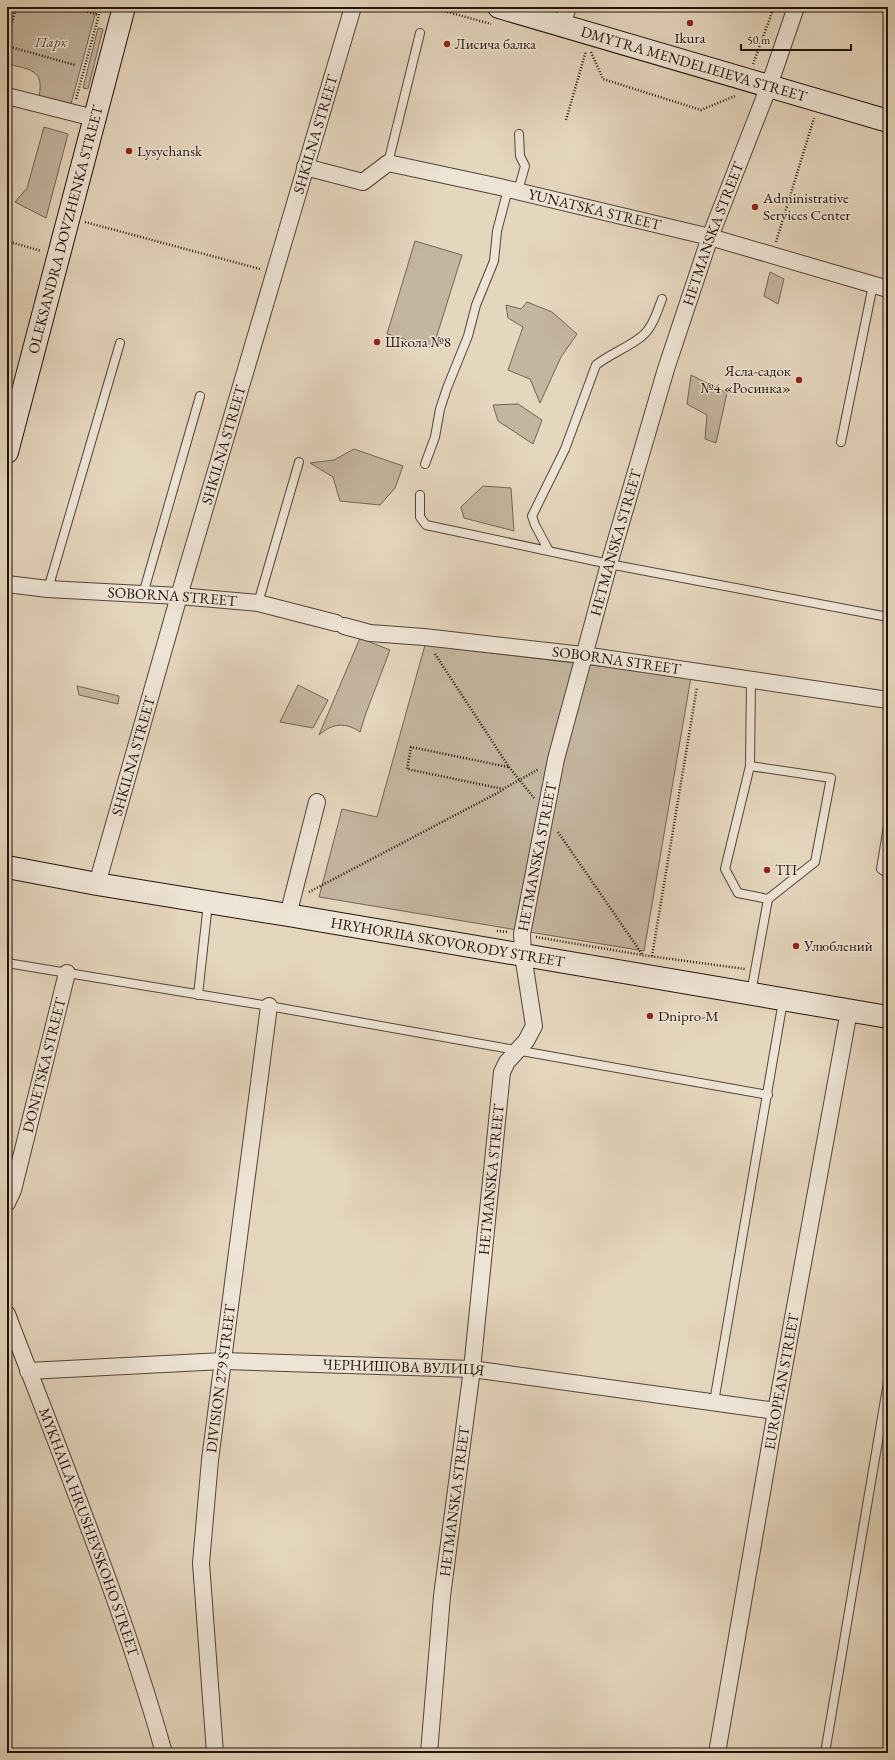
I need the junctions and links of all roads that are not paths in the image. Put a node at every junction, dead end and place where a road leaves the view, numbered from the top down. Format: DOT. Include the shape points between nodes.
graph roads {
  1 [pos="124,7"];
  2 [pos="354,7"];
  3 [pos="499,7"];
  4 [pos="796,7"];
  5 [pos="565,16"];
  6 [pos="420,33"];
  7 [pos="769,86"];
  8 [pos="7,96"];
  9 [pos="94,118"];
  10 [pos="888,121"];
  11 [pos="519,134"];
  12 [pos="388,163"];
  13 [pos="305,167"];
  14 [pos="513,190"];
  15 [pos="710,237"];
  16 [pos="880,287"];
  17 [pos="662,299"];
  18 [pos="120,343"];
  19 [pos="200,396"];
  20 [pos="841,442"];
  21 [pos="7,452"];
  22 [pos="298,462"];
  23 [pos="425,464"];
  24 [pos="420,495"];
  25 [pos="548,551"];
  26 [pos="608,564"];
  27 [pos="7,584"];
  28 [pos="48,589"];
  29 [pos="143,594"];
  30 [pos="179,596"];
  31 [pos="258,603"];
  32 [pos="888,617"];
  33 [pos="583,655"];
  34 [pos="751,680"];
  35 [pos="888,700"];
  36 [pos="750,766"];
  37 [pos="318,802"];
  38 [pos="888,826"];
  39 [pos="7,867"];
  40 [pos="888,874"];
  41 [pos="97,884"];
  42 [pos="768,899"];
  43 [pos="208,902"];
  44 [pos="290,908"];
  45 [pos="522,955"];
  46 [pos="7,963"];
  47 [pos="67,973"];
  48 [pos="751,994"];
  49 [pos="198,995"];
  50 [pos="784,1000"];
  51 [pos="269,1006"];
  52 [pos="849,1011"];
  53 [pos="888,1017"];
  54 [pos="517,1051"];
  55 [pos="768,1095"];
  56 [pos="7,1203"];
  57 [pos="7,1314"];
  58 [pos="223,1361"];
  59 [pos="472,1369"];
  60 [pos="28,1370"];
  61 [pos="888,1382"];
  62 [pos="714,1402"];
  63 [pos="776,1411"];
  64 [pos="164,1753"];
  65 [pos="215,1753"];
  66 [pos="429,1753"];
  67 [pos="717,1753"];
  68 [pos="825,1753"];
  1 -- 9 [label="street, OLEKSANDRA DOVZHENKA STREET"];
  2 -- 13 [label="street, SHKILNA STREET"];
  3 -- 5 [label="street, DMYTRA MENDELIEIEVA STREET"];
  4 -- 7 [label="street, HETMANSKA STREET"];
  5 -- 7 [label="street, DMYTRA MENDELIEIEVA STREET"];
  6 -- 12 [label="lane"];
  7 -- 10 [label="street, DMYTRA MENDELIEIEVA STREET"];
  7 -- 15 [label="street, HETMANSKA STREET"];
  8 -- 9 [label="street"];
  9 -- 21 [label="street, OLEKSANDRA DOVZHENKA STREET"];
  11 -- 14 [label="lane" via="520,156 525,166"];
  12 -- 13 [label="street" via="363,182"];
  12 -- 14 [label="street, YUNATSKA STREET"];
  13 -- 30 [label="street, SHKILNA STREET"];
  14 -- 15 [label="street, YUNATSKA STREET"];
  14 -- 23 [label="lane" via="498,231 494,261 476,305 466,343 447,388 435,437"];
  15 -- 16 [label="street, YUNATSKA STREET"];
  15 -- 26 [label="street, HETMANSKA STREET" via="666,369"];
  16 -- 20 [label="lane"];
  17 -- 25 [label="lane" via="651,325 642,337 596,365 565,449 532,516"];
  18 -- 28 [label="lane"];
  19 -- 29 [label="lane"];
  22 -- 31 [label="lane"];
  24 -- 25 [label="lane" via="420,517 426,525"];
  25 -- 26 [label="lane"];
  26 -- 32 [label="lane"];
  26 -- 33 [label="street, HETMANSKA STREET"];
  27 -- 28 [label="street, SOBORNA STREET"];
  28 -- 29 [label="street, SOBORNA STREET"];
  29 -- 30 [label="street, SOBORNA STREET"];
  30 -- 31 [label="street, SOBORNA STREET"];
  30 -- 41 [label="street, SHKILNA STREET"];
  31 -- 33 [label="street, SOBORNA STREET" via="370,633"];
  33 -- 34 [label="street, SOBORNA STREET"];
  33 -- 45 [label="street, HETMANSKA STREET" via="556,760 522,934"];
  34 -- 35 [label="street, SOBORNA STREET"];
  34 -- 36 [label="lane"];
  36 -- 42 [label="lane" via="725,869 738,893"];
  36 -- 42 [label="lane" via="830,778 815,862"];
  37 -- 44 [label="street"];
  38 -- 40 [label="lane" via="881,869"];
  39 -- 41 [label="street, HRYHORIIA SKOVORODY STREET"];
  41 -- 43 [label="street, HRYHORIIA SKOVORODY STREET"];
  42 -- 48 [label="lane"];
  43 -- 44 [label="street, HRYHORIIA SKOVORODY STREET"];
  43 -- 49 [label="lane"];
  44 -- 45 [label="street, HRYHORIIA SKOVORODY STREET"];
  45 -- 48 [label="street, HRYHORIIA SKOVORODY STREET"];
  45 -- 54 [label="street, HETMANSKA STREET" via="534,1026"];
  46 -- 47 [label="lane"];
  47 -- 49 [label="lane"];
  47 -- 56 [label="street, DONETSKA STREET" via="13,1190"];
  48 -- 50 [label="street, HRYHORIIA SKOVORODY STREET"];
  49 -- 51 [label="lane"];
  50 -- 52 [label="street, HRYHORIIA SKOVORODY STREET"];
  50 -- 55 [label="lane"];
  51 -- 54 [label="lane"];
  51 -- 58 [label="street, DIVISION 279 STREET"];
  52 -- 53 [label="street, HRYHORIIA SKOVORODY STREET"];
  52 -- 63 [label="street, EUROPEAN STREET"];
  54 -- 55 [label="lane"];
  54 -- 59 [label="street, HETMANSKA STREET" via="502,1072"];
  55 -- 62 [label="lane"];
  57 -- 60 [label="street, MYKHAILA HRUSHEVSKOHO STREET"];
  58 -- 59 [label="street, ЧЕРНИШОВА ВУЛИЦЯ"];
  58 -- 60 [label="street, ЧЕРНИШОВА ВУЛИЦЯ"];
  58 -- 65 [label="street, DIVISION 279 STREET" via="210,1460 201,1563"];
  59 -- 62 [label="street, ЧЕРНИШОВА ВУЛИЦЯ"];
  59 -- 66 [label="street, HETMANSKA STREET" via="442,1596"];
  60 -- 64 [label="street, MYKHAILA HRUSHEVSKOHO STREET" via="64,1458 144,1680"];
  61 -- 68 [label="lane"];
  62 -- 63 [label="street, ЧЕРНИШОВА ВУЛИЦЯ"];
  63 -- 67 [label="street, EUROPEAN STREET"];
}
